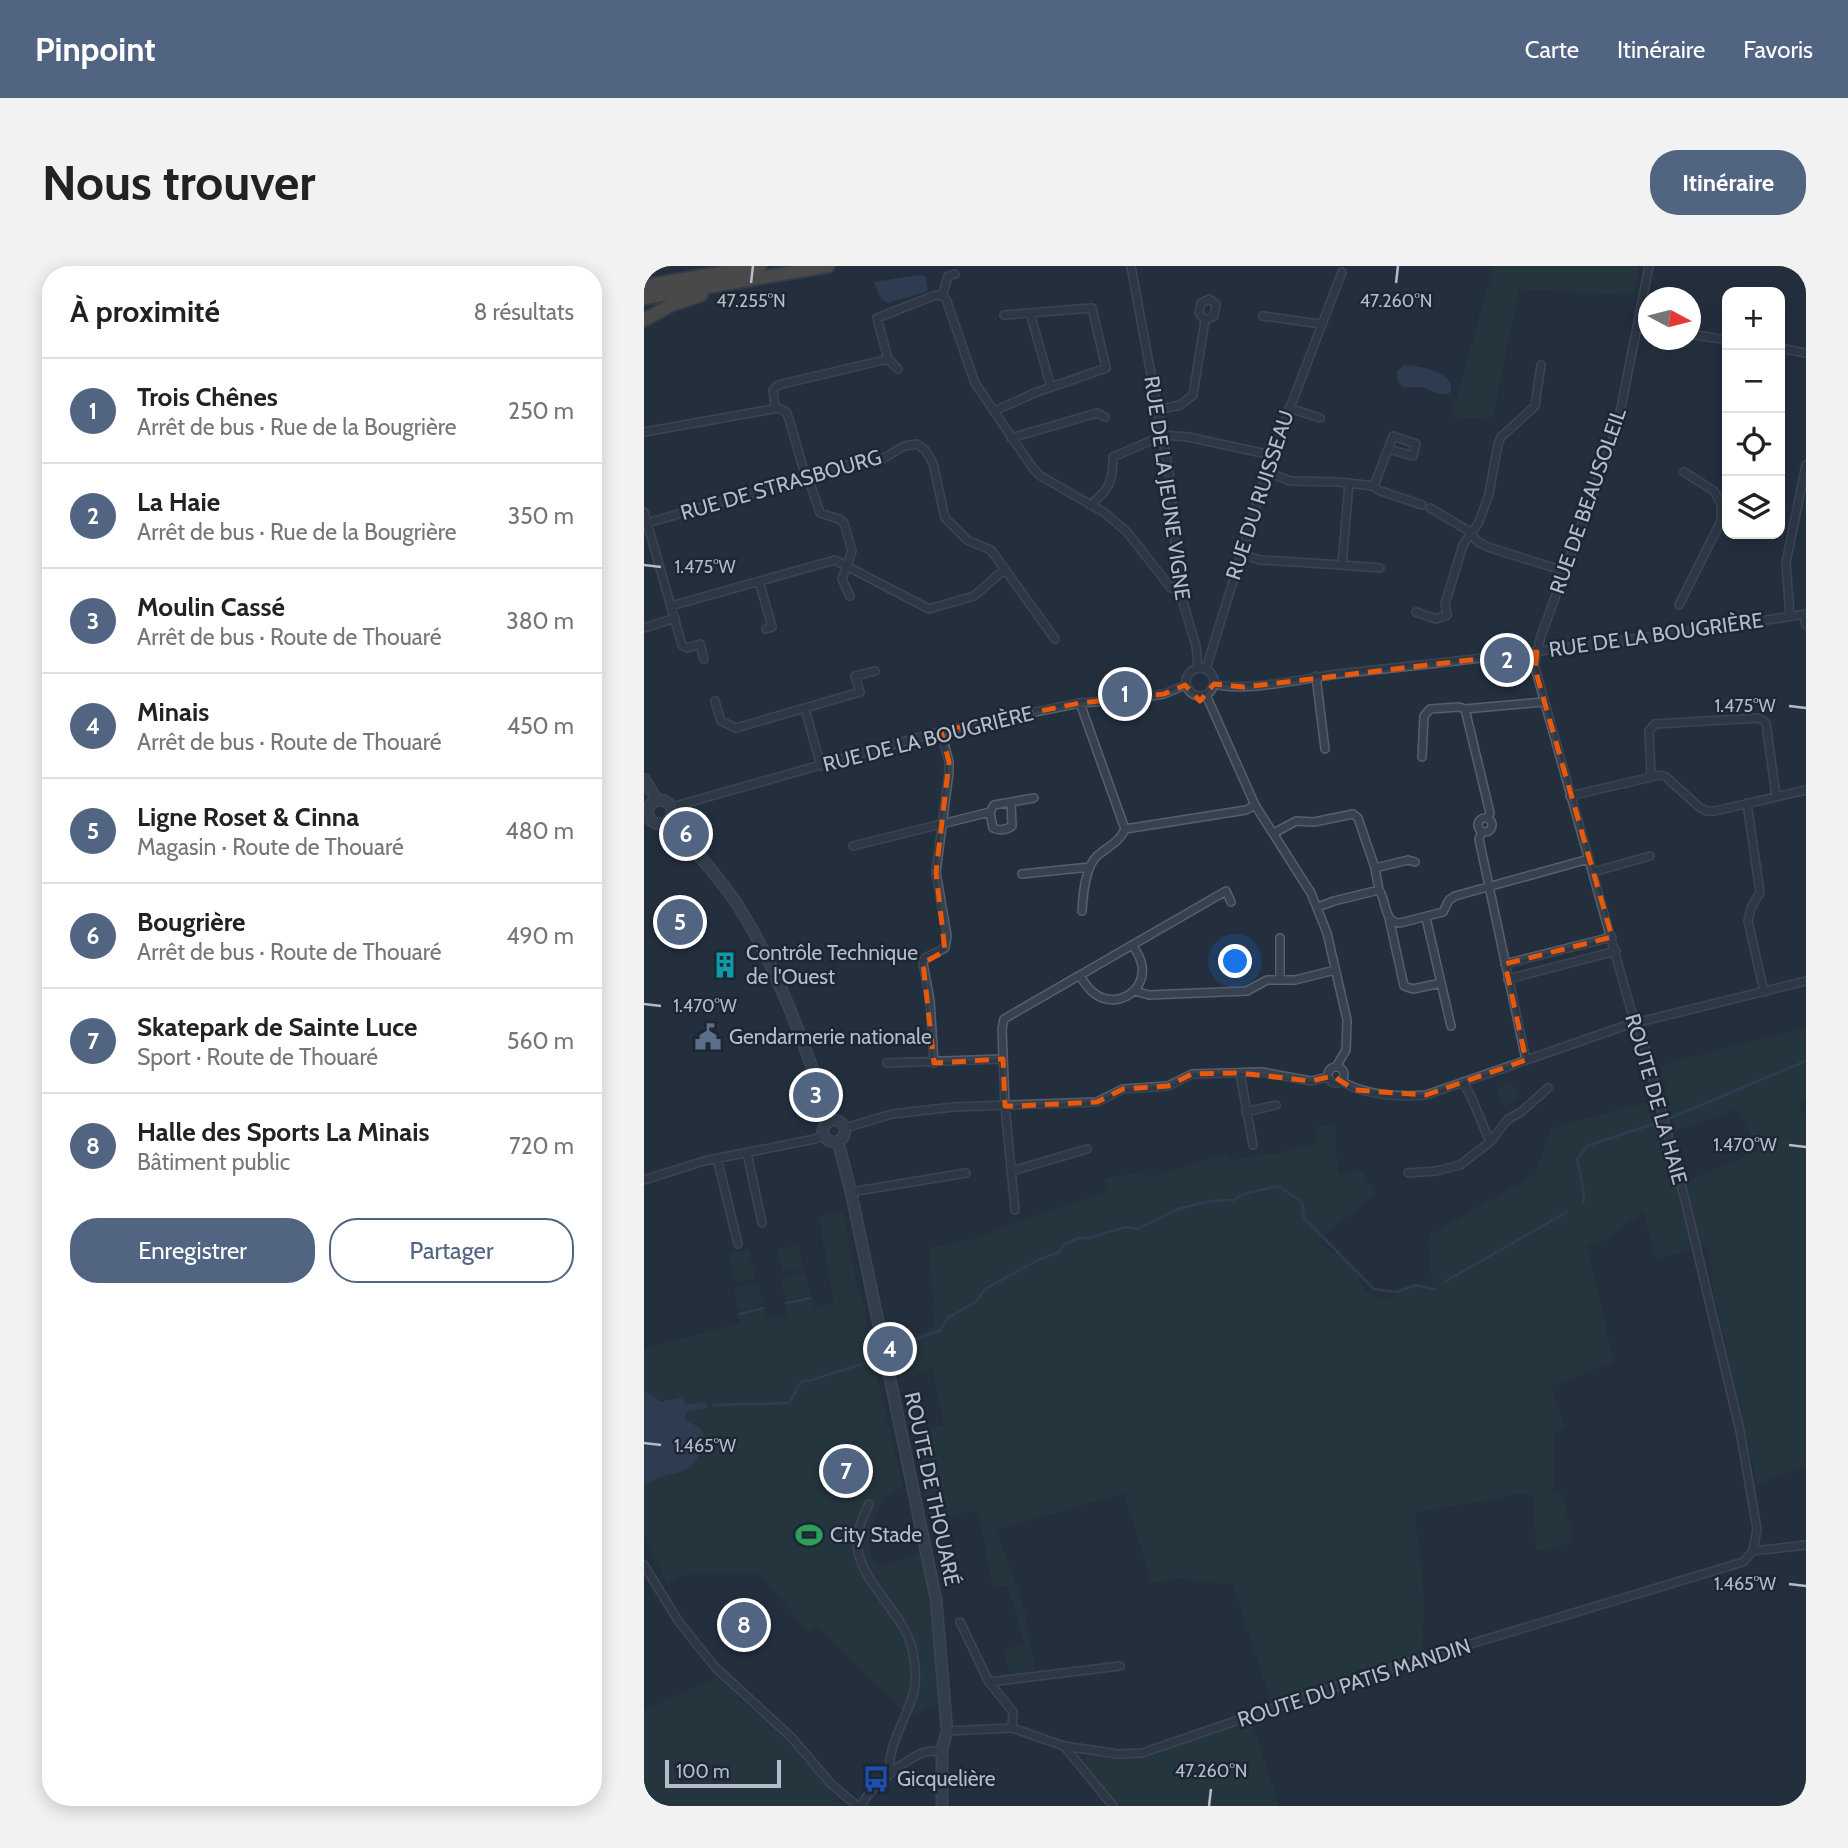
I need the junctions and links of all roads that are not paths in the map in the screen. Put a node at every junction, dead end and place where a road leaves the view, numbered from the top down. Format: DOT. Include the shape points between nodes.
graph roads {
  1 [pos="828,266"];
  2 [pos="1131,266"];
  3 [pos="1649,266"];
  4 [pos="760,272"];
  5 [pos="1342,272"];
  6 [pos="955,274"];
  7 [pos="1645,287"];
  8 [pos="645,289"];
  9 [pos="942,296"];
  10 [pos="1030,313"];
  11 [pos="1004,315"];
  12 [pos="1263,316"];
  13 [pos="644,320"];
  14 [pos="1205,320"];
  15 [pos="1321,324"];
  16 [pos="1638,327"];
  17 [pos="1701,336"];
  18 [pos="1722,339"];
  19 [pos="1785,349"];
  20 [pos="1806,353"];
  21 [pos="888,359"];
  22 [pos="1541,365"];
  23 [pos="898,369"];
  24 [pos="1051,387"];
  25 [pos="775,407"];
  26 [pos="1289,408"];
  27 [pos="1158,410"];
  28 [pos="994,411"];
  29 [pos="1105,416"];
  30 [pos="1320,418"];
  31 [pos="644,432"];
  32 [pos="1164,436"];
  33 [pos="1011,438"];
  34 [pos="1389,449"];
  35 [pos="1272,456"];
  36 [pos="1806,465"];
  37 [pos="1267,472"];
  38 [pos="1684,472"];
  39 [pos="807,477"];
  40 [pos="1349,483"];
  41 [pos="1804,485"];
  42 [pos="1374,486"];
  43 [pos="1090,505"];
  44 [pos="644,512"];
  45 [pos="646,524"];
  46 [pos="1472,535"];
  47 [pos="1240,554"];
  48 [pos="1342,565"];
  49 [pos="847,566"];
  50 [pos="1380,568"];
  51 [pos="1005,569"];
  52 [pos="1564,571"];
  53 [pos="759,581"];
  54 [pos="1179,589"];
  55 [pos="850,596"];
  56 [pos="1679,605"];
  57 [pos="671,606"];
  58 [pos="1416,612"];
  59 [pos="1805,614"];
  60 [pos="1790,616"];
  61 [pos="675,618"];
  62 [pos="1806,625"];
  63 [pos="644,628"];
  64 [pos="766,629"];
  65 [pos="1055,639"];
  66 [pos="1537,652"];
  67 [pos="704,659"];
  68 [pos="1202,668"];
  69 [pos="875,671"];
  70 [pos="1316,676"];
  71 [pos="1214,684"];
  72 [pos="1185,685"];
  73 [pos="1206,695"];
  74 [pos="715,701"];
  75 [pos="1544,702"];
  76 [pos="1080,703"];
  77 [pos="805,709"];
  78 [pos="1465,709"];
  79 [pos="941,731"];
  80 [pos="1325,749"];
  81 [pos="1422,757"];
  82 [pos="821,766"];
  83 [pos="1651,775"];
  84 [pos="644,779"];
  85 [pos="1806,790"];
  86 [pos="1570,796"];
  87 [pos="1776,796"];
  88 [pos="1034,799"];
  89 [pos="657,800"];
  90 [pos="1011,802"];
  91 [pos="1747,803"];
  92 [pos="1255,805"];
  93 [pos="672,807"];
  94 [pos="990,812"];
  95 [pos="646,816"];
  96 [pos="668,821"];
  97 [pos="941,825"];
  98 [pos="1125,829"];
  99 [pos="1274,833"];
  100 [pos="853,846"];
  101 [pos="1650,856"];
  102 [pos="1589,859"];
  103 [pos="1415,862"];
  104 [pos="1090,867"];
  105 [pos="1376,868"];
  106 [pos="1593,872"];
  107 [pos="1023,874"];
  108 [pos="1489,887"];
  109 [pos="1379,890"];
  110 [pos="1231,902"];
  111 [pos="1318,908"];
  112 [pos="1082,911"];
  113 [pos="1389,918"];
  114 [pos="1426,918"];
  115 [pos="1612,937"];
  116 [pos="1280,939"];
  117 [pos="1133,946"];
  118 [pos="1616,951"];
  119 [pos="1505,964"];
  120 [pos="1335,970"];
  121 [pos="1080,976"];
  122 [pos="1508,979"];
  123 [pos="1280,980"];
  124 [pos="1806,981"];
  125 [pos="1441,983"];
  126 [pos="1135,991"];
  127 [pos="1764,992"];
  128 [pos="1637,1023"];
  129 [pos="1451,1026"];
  130 [pos="1003,1059"];
  131 [pos="1526,1060"];
  132 [pos="887,1063"];
  133 [pos="934,1063"];
  134 [pos="1336,1066"];
  135 [pos="1240,1073"];
  136 [pos="1328,1077"];
  137 [pos="1341,1081"];
  138 [pos="1463,1083"];
  139 [pos="1548,1088"];
  140 [pos="1276,1105"];
  141 [pos="1005,1106"];
  142 [pos="1246,1112"];
  143 [pos="831,1121"];
  144 [pos="845,1128"];
  145 [pos="823,1135"];
  146 [pos="838,1142"];
  147 [pos="1490,1142"];
  148 [pos="1253,1144"];
  149 [pos="1087,1149"];
  150 [pos="747,1153"];
  151 [pos="718,1158"];
  152 [pos="1012,1171"];
  153 [pos="966,1173"];
  154 [pos="1408,1173"];
  155 [pos="644,1180"];
  156 [pos="851,1192"];
  157 [pos="1015,1210"];
  158 [pos="762,1223"];
  159 [pos="738,1244"];
  160 [pos="869,1504"];
  161 [pos="1806,1545"];
  162 [pos="1754,1552"];
  163 [pos="644,1565"];
  164 [pos="960,1622"];
  165 [pos="1121,1666"];
  166 [pos="989,1682"];
  167 [pos="1012,1728"];
  168 [pos="947,1731"];
  169 [pos="1064,1746"];
  170 [pos="942,1750"];
  171 [pos="892,1772"];
  172 [pos="858,1805"];
  173 [pos="942,1806"];
  174 [pos="1113,1806"];
  1 -- 4 [label="highway"];
  2 -- 27 [label="street, RUE DE LA JEUNE VIGNE"];
  3 -- 7 [label="street, RUE DE BEAUSOLEIL"];
  4 -- 8 [label="highway"];
  4 -- 13 [label="highway" via="756,284 688,298"];
  5 -- 15 [label="street, RUE DU RUISSEAU"];
  6 -- 9 [label="street" via="948,276"];
  9 -- 21 [label="street" via="877,318"];
  9 -- 28 [label="street" via="975,383"];
  10 -- 11 [label="street"];
  10 -- 24 [label="street"];
  10 -- 24 [label="street" via="1092,308 1106,368"];
  12 -- 15 [label="street"];
  14 -- 27 [label="street" via="1193,395 1180,405"];
  15 -- 26 [label="street, RUE DU RUISSEAU"];
  16 -- 52 [label="street, RUE DE BEAUSOLEIL" via="1616,428"];
  17 -- 18 [label="street"];
  19 -- 20 [label="street"];
  21 -- 23 [label="street"];
  21 -- 25 [label="street" via="778,385 773,390"];
  22 -- 46 [label="street" via="1535,407 1497,444 1489,494"];
  24 -- 28 [label="street"];
  25 -- 31 [label="street"];
  25 -- 39 [label="street" via="786,412"];
  26 -- 30 [label="street"];
  26 -- 35 [label="street, RUE DU RUISSEAU"];
  27 -- 32 [label="street, RUE DE LA JEUNE VIGNE"];
  28 -- 33 [label="street"];
  29 -- 33 [label="street" via="1097,413"];
  32 -- 35 [label="street"];
  32 -- 43 [label="street" via="1113,457 1113,475 1105,493"];
  32 -- 54 [label="street, RUE DE LA JEUNE VIGNE"];
  33 -- 43 [label="street" via="1039,475"];
  34 -- 42 [label="street"];
  35 -- 37 [label="street, RUE DU RUISSEAU"];
  36 -- 41 [label="street"];
  37 -- 40 [label="street" via="1290,481"];
  37 -- 47 [label="street, RUE DU RUISSEAU"];
  38 -- 56 [label="street" via="1714,491 1721,504 1721,521"];
  39 -- 45 [label="street, RUE DE STRASBOURG"];
  39 -- 49 [label="street" via="820,513 844,523 852,551"];
  39 -- 51 [label="street, RUE DE STRASBOURG" via="879,461 904,446 918,444 933,463 945,518 967,540 991,550"];
  40 -- 42 [label="street"];
  40 -- 48 [label="street"];
  41 -- 60 [label="street" via="1786,563"];
  42 -- 46 [label="street" via="1426,506"];
  43 -- 54 [label="street" via="1127,532 1171,588"];
  44 -- 45 [label="street"];
  45 -- 57 [label="street"];
  46 -- 52 [label="street" via="1488,547"];
  46 -- 58 [label="street" via="1463,545 1445,604 1447,615 1436,619"];
  47 -- 48 [label="street" via="1260,560"];
  47 -- 68 [label="street, RUE DU RUISSEAU"];
  48 -- 50 [label="street"];
  49 -- 51 [label="street" via="927,609 974,596"];
  49 -- 53 [label="street" via="835,560"];
  49 -- 55 [label="street" via="842,579"];
  51 -- 65 [label="street"];
  52 -- 66 [label="street, RUE DE BEAUSOLEIL"];
  53 -- 57 [label="street"];
  53 -- 64 [label="street" via="772,627"];
  54 -- 68 [label="street, RUE DE LA JEUNE VIGNE"];
  57 -- 61 [label="street"];
  59 -- 60 [label="street, RUE DE LA BOUGRIÈRE"];
  59 -- 62 [label="street"];
  60 -- 66 [label="street, RUE DE LA BOUGRIÈRE"];
  61 -- 63 [label="street"];
  61 -- 67 [label="street" via="682,645 700,644"];
  66 -- 70 [label="street, RUE DE LA BOUGRIÈRE"];
  66 -- 75 [label="street, ROUTE DE LA HAIE" via="1534,664"];
  68 -- 71 [label="street" via="1213,676"];
  68 -- 72 [label="street" via="1188,673"];
  69 -- 77 [label="street" via="855,676 860,692"];
  70 -- 71 [label="street, RUE DE LA BOUGRIÈRE" via="1238,687"];
  70 -- 80 [label="street"];
  71 -- 73 [label="street"];
  72 -- 73 [label="street" via="1193,695"];
  72 -- 76 [label="street, RUE DE LA BOUGRIÈRE" via="1164,694"];
  73 -- 92 [label="street"];
  74 -- 77 [label="street" via="722,721 736,729"];
  75 -- 78 [label="street"];
  75 -- 86 [label="street, ROUTE DE LA HAIE"];
  76 -- 79 [label="street, RUE DE LA BOUGRIÈRE"];
  76 -- 98 [label="street"];
  77 -- 82 [label="street"];
  78 -- 81 [label="street" via="1426,712"];
  78 -- 108 [label="street" via="1492,823 1479,839"];
  79 -- 82 [label="street, RUE DE LA BOUGRIÈRE"];
  79 -- 97 [label="street" via="949,762"];
  82 -- 93 [label="street, RUE DE LA BOUGRIÈRE"];
  83 -- 86 [label="street"];
  83 -- 87 [label="street" via="1649,731 1655,724 1759,718 1766,723"];
  83 -- 91 [label="street" via="1666,777 1707,811"];
  84 -- 89 [label="street"];
  85 -- 87 [label="street"];
  86 -- 102 [label="street, ROUTE DE LA HAIE"];
  87 -- 91 [label="street"];
  88 -- 90 [label="street"];
  89 -- 93 [label="street"];
  89 -- 95 [label="street"];
  90 -- 94 [label="street" via="995,805"];
  90 -- 94 [label="street" via="1012,826 1008,829 993,828"];
  91 -- 127 [label="street" via="1760,892 1748,921"];
  92 -- 98 [label="street"];
  92 -- 99 [label="street"];
  93 -- 96 [label="street"];
  94 -- 97 [label="street"];
  95 -- 96 [label="street" via="655,823"];
  96 -- 143 [label="street" via="712,869 748,922 786,1004"];
  97 -- 100 [label="street"];
  97 -- 133 [label="street" via="936,872 947,936 945,948 923,963"];
  98 -- 104 [label="street"];
  99 -- 105 [label="street" via="1296,821 1353,814"];
  99 -- 111 [label="street"];
  101 -- 106 [label="street"];
  102 -- 106 [label="street, ROUTE DE LA HAIE"];
  102 -- 108 [label="street"];
  103 -- 105 [label="street"];
  104 -- 107 [label="street"];
  104 -- 112 [label="street"];
  105 -- 109 [label="street"];
  106 -- 115 [label="street, ROUTE DE LA HAIE"];
  108 -- 114 [label="street" via="1455,896 1443,912"];
  108 -- 119 [label="street"];
  109 -- 111 [label="street"];
  109 -- 113 [label="street"];
  110 -- 117 [label="street" via="1226,891"];
  111 -- 120 [label="street"];
  113 -- 114 [label="street" via="1401,923"];
  113 -- 125 [label="street" via="1404,986 1413,989"];
  114 -- 125 [label="street"];
  115 -- 118 [label="street, ROUTE DE LA HAIE"];
  115 -- 119 [label="street"];
  116 -- 123 [label="street"];
  117 -- 121 [label="street"];
  117 -- 126 [label="street" via="1142,966"];
  118 -- 122 [label="street"];
  118 -- 128 [label="street, ROUTE DE LA HAIE"];
  119 -- 122 [label="street"];
  120 -- 123 [label="street"];
  120 -- 134 [label="street" via="1347,1039 1344,1056"];
  121 -- 126 [label="street" via="1101,998 1123,998"];
  121 -- 130 [label="street" via="1006,1016"];
  122 -- 131 [label="street"];
  123 -- 126 [label="street" via="1267,980 1247,991 1149,995"];
  124 -- 127 [label="street"];
  125 -- 129 [label="street"];
  127 -- 128 [label="street"];
  128 -- 131 [label="street"];
  128 -- 162 [label="street, ROUTE DE LA HAIE" via="1740,1431 1757,1529"];
  130 -- 133 [label="street"];
  130 -- 141 [label="street"];
  131 -- 138 [label="street"];
  132 -- 133 [label="street"];
  134 -- 136 [label="street"];
  134 -- 137 [label="street" via="1343,1071"];
  135 -- 136 [label="street" via="1311,1081"];
  135 -- 141 [label="street" via="1192,1074 1168,1086 1123,1088 1097,1101"];
  135 -- 142 [label="street"];
  136 -- 137 [label="street" via="1334,1083"];
  137 -- 138 [label="street" via="1356,1090 1407,1096"];
  138 -- 147 [label="street"];
  139 -- 147 [label="street" via="1508,1119"];
  140 -- 142 [label="street"];
  141 -- 144 [label="street" via="892,1114"];
  141 -- 152 [label="street"];
  142 -- 148 [label="street"];
  143 -- 144 [label="street"];
  143 -- 145 [label="street"];
  144 -- 146 [label="street"];
  145 -- 146 [label="street"];
  145 -- 150 [label="street"];
  146 -- 156 [label="street, ROUTE DE THOUARÉ"];
  147 -- 154 [label="street" via="1460,1165"];
  149 -- 152 [label="street"];
  150 -- 151 [label="street"];
  150 -- 158 [label="street"];
  151 -- 155 [label="street"];
  151 -- 159 [label="street"];
  152 -- 157 [label="street"];
  153 -- 156 [label="street"];
  156 -- 168 [label="street, ROUTE DE THOUARÉ" via="936,1599"];
  160 -- 171 [label="street" via="860,1523 858,1553 900,1618 916,1671 915,1691 891,1752"];
  161 -- 162 [label="street, ROUTE DU PATIS MANDIN"];
  162 -- 169 [label="street, ROUTE DU PATIS MANDIN" via="1743,1562 1394,1667 1142,1753"];
  163 -- 172 [label="street" via="679,1622 715,1667 792,1738 831,1784"];
  164 -- 166 [label="street"];
  165 -- 166 [label="street"];
  166 -- 167 [label="street" via="1013,1712"];
  167 -- 168 [label="street, ROUTE DU PATIS MANDIN"];
  167 -- 169 [label="street, ROUTE DU PATIS MANDIN"];
  168 -- 170 [label="street, ROUTE DE THOUARÉ"];
  169 -- 174 [label="street"];
  170 -- 171 [label="street" via="924,1752"];
  170 -- 173 [label="street, ROUTE DE THOUARÉ"];
  171 -- 172 [label="street"];
}
